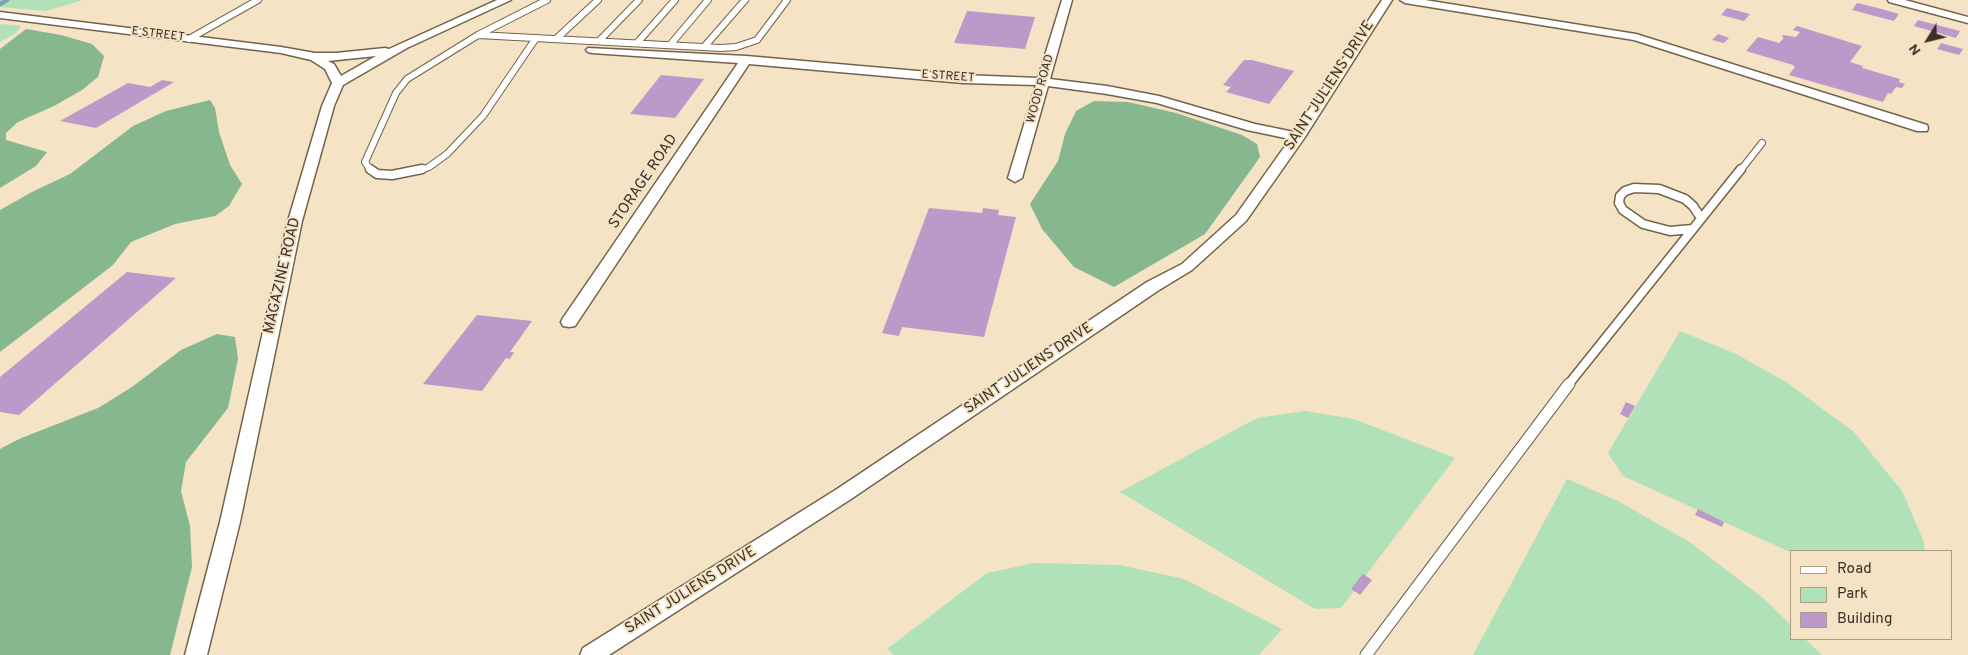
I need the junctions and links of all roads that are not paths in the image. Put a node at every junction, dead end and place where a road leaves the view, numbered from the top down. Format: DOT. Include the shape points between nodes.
graph roads {
  1 [pos="258,0"];
  2 [pos="506,0"];
  3 [pos="547,0"];
  4 [pos="598,0"];
  5 [pos="639,0"];
  6 [pos="675,0"];
  7 [pos="708,0"];
  8 [pos="744,0"];
  9 [pos="786,0"];
  10 [pos="1067,0"];
  11 [pos="1386,0"];
  12 [pos="1405,0"];
  13 [pos="1893,0"];
  14 [pos="0,15"];
  15 [pos="1968,20"];
  16 [pos="478,35"];
  17 [pos="536,38"];
  18 [pos="189,39"];
  19 [pos="556,39"];
  20 [pos="636,44"];
  21 [pos="670,45"];
  22 [pos="596,46"];
  23 [pos="704,47"];
  24 [pos="395,50"];
  25 [pos="315,57"];
  26 [pos="746,60"];
  27 [pos="1043,82"];
  28 [pos="338,84"];
  29 [pos="1922,128"];
  30 [pos="1298,137"];
  31 [pos="1762,143"];
  32 [pos="1015,178"];
  33 [pos="1701,218"];
  34 [pos="1692,229"];
  35 [pos="569,322"];
  36 [pos="196,655"];
  37 [pos="591,655"];
  38 [pos="1366,655"];
  1 -- 18 [label="lane"];
  2 -- 24 [label="street"];
  3 -- 16 [label="lane"];
  4 -- 19 [label="lane"];
  5 -- 22 [label="lane"];
  6 -- 20 [label="lane"];
  7 -- 21 [label="lane"];
  8 -- 23 [label="lane"];
  9 -- 23 [label="lane" via="757,40 736,47"];
  10 -- 27 [label="street, WOOD ROAD"];
  11 -- 30 [label="street, SAINT JULIENS DRIVE"];
  12 -- 29 [label="street" via="1636,37"];
  13 -- 15 [label="street"];
  14 -- 18 [label="street, E STREET"];
  16 -- 17 [label="lane"];
  16 -- 17 [label="lane" via="421,69 396,92 365,162 370,170 392,175 413,172 429,167 447,154 483,116"];
  17 -- 19 [label="lane"];
  18 -- 25 [label="street, E STREET"];
  19 -- 22 [label="lane"];
  20 -- 21 [label="lane"];
  20 -- 22 [label="lane"];
  21 -- 23 [label="lane"];
  22 -- 26 [label="street, E STREET"];
  24 -- 25 [label="street, E STREET"];
  24 -- 28 [label="street"];
  25 -- 28 [label="street" via="330,67"];
  26 -- 27 [label="street, E STREET" via="963,79"];
  26 -- 35 [label="street, STORAGE ROAD"];
  27 -- 30 [label="street, E STREET" via="1159,100"];
  27 -- 32 [label="street, WOOD ROAD"];
  28 -- 36 [label="street, MAGAZINE ROAD" via="328,106 295,221 230,522"];
  30 -- 37 [label="street, SAINT JULIENS DRIVE" via="1241,218 1187,267 1153,286 844,494"];
  31 -- 33 [label="lane"];
  33 -- 34 [label="lane"];
  33 -- 34 [label="lane" via="1685,199 1659,190 1634,188 1620,196 1623,210 1643,224 1670,231"];
  34 -- 38 [label="lane" via="1577,373"];
}
